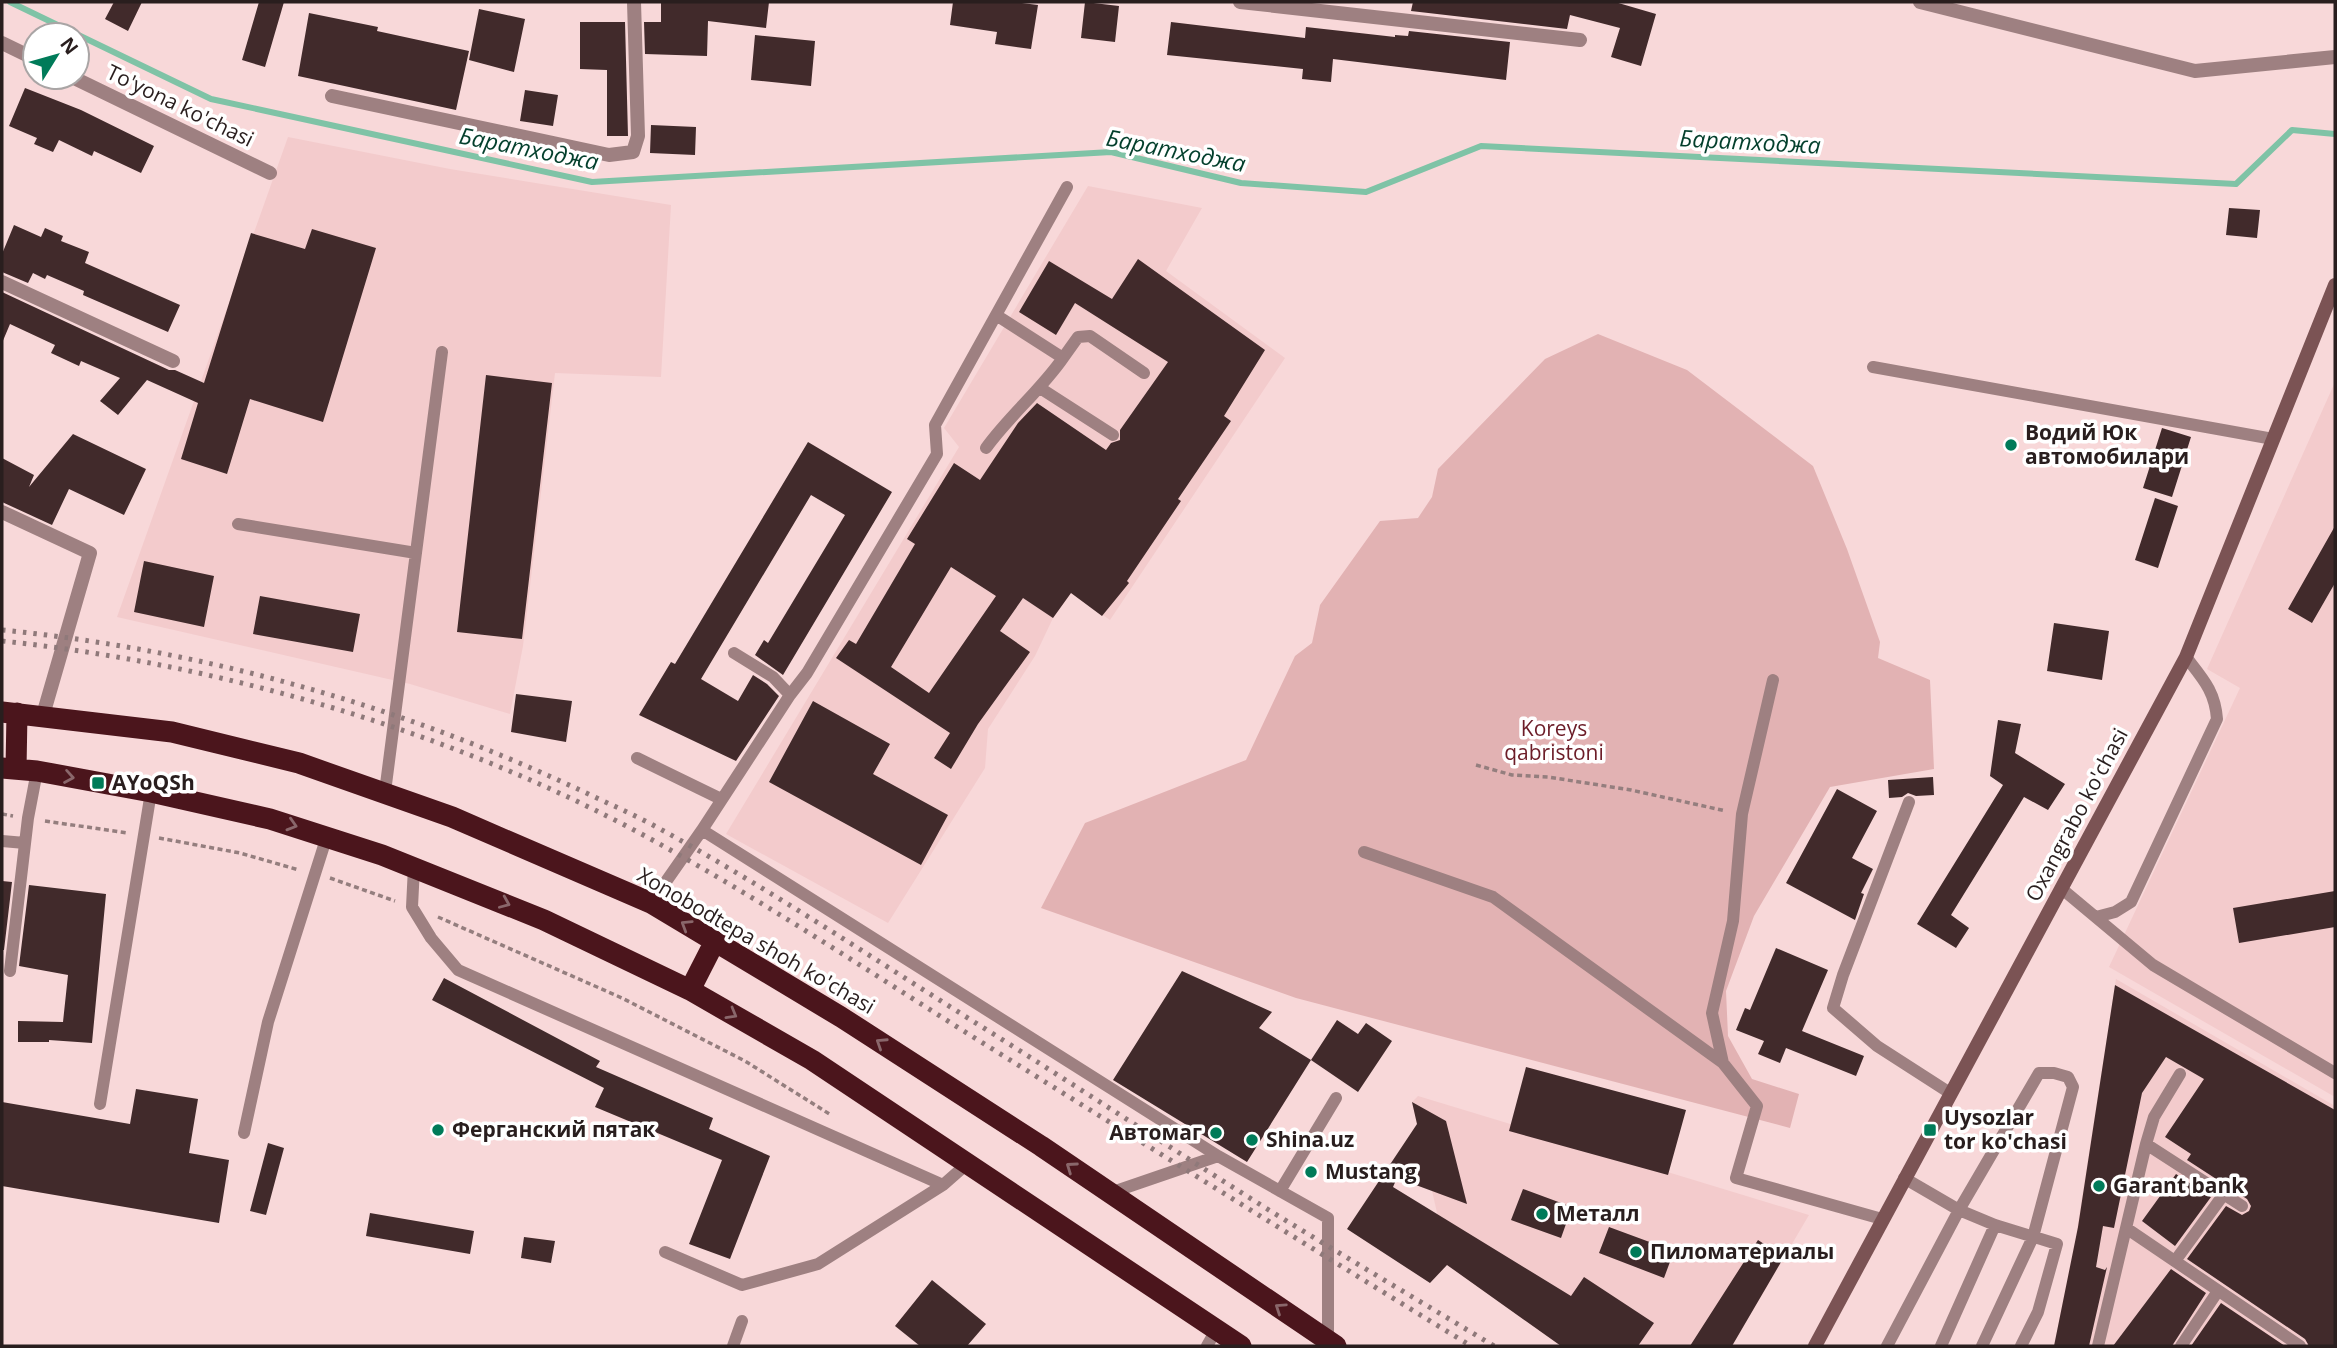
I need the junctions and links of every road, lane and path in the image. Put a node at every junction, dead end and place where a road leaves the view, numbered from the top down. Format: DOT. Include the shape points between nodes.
graph roads {
  1 [pos="635,2"];
  2 [pos="1240,2"];
  3 [pos="1920,2"];
  4 [pos="1580,40"];
  5 [pos="2,43"];
  6 [pos="21,52"];
  7 [pos="2335,57"];
  8 [pos="91,86"];
  9 [pos="332,96"];
  10 [pos="270,173"];
  11 [pos="1068,187"];
  12 [pos="2,282"];
  13 [pos="2334,292"];
  14 [pos="996,315"];
  15 [pos="442,352"];
  16 [pos="1063,358"];
  17 [pos="173,360"];
  18 [pos="1873,367"];
  19 [pos="1144,373"];
  20 [pos="1040,388"];
  21 [pos="1113,435"];
  22 [pos="2273,439"];
  23 [pos="986,448"];
  24 [pos="2,512"];
  25 [pos="239,524"];
  26 [pos="416,553"];
  27 [pos="734,653"];
  28 [pos="2186,657"];
  29 [pos="1773,680"];
  30 [pos="790,695"];
  31 [pos="9,712"];
  32 [pos="43,715"];
  33 [pos="637,758"];
  34 [pos="1476,765"];
  35 [pos="18,769"];
  36 [pos="151,792"];
  37 [pos="385,792"];
  38 [pos="721,799"];
  39 [pos="1909,802"];
  40 [pos="2,814"];
  41 [pos="1742,814"];
  42 [pos="27,818"];
  43 [pos="702,830"];
  44 [pos="143,835"];
  45 [pos="327,836"];
  46 [pos="2,841"];
  47 [pos="25,843"];
  48 [pos="1364,852"];
  49 [pos="414,867"];
  50 [pos="314,874"];
  51 [pos="2062,889"];
  52 [pos="651,903"];
  53 [pos="412,907"];
  54 [pos="2096,917"];
  55 [pos="714,943"];
  56 [pos="10,971"];
  57 [pos="690,990"];
  58 [pos="1723,1063"];
  59 [pos="2335,1073"];
  60 [pos="2180,1074"];
  61 [pos="1950,1093"];
  62 [pos="1336,1098"];
  63 [pos="100,1104"];
  64 [pos="838,1119"];
  65 [pos="244,1133"];
  66 [pos="2146,1144"];
  67 [pos="1218,1156"];
  68 [pos="968,1163"];
  69 [pos="1904,1178"];
  70 [pos="943,1185"];
  71 [pos="1280,1191"];
  72 [pos="1109,1193"];
  73 [pos="2224,1194"];
  74 [pos="2242,1206"];
  75 [pos="1959,1210"];
  76 [pos="1882,1219"];
  77 [pos="1996,1225"];
  78 [pos="2126,1228"];
  79 [pos="2033,1237"];
  80 [pos="665,1252"];
  81 [pos="2175,1261"];
  82 [pos="2218,1291"];
  83 [pos="742,1321"];
  84 [pos="1212,1338"];
  85 [pos="1332,1344"];
  86 [pos="733,1346"];
  87 [pos="1241,1346"];
  88 [pos="1815,1346"];
  89 [pos="1886,1346"];
  90 [pos="1941,1346"];
  91 [pos="1982,1346"];
  92 [pos="2021,1346"];
  93 [pos="2098,1346"];
  94 [pos="2181,1346"];
  95 [pos="2300,1346"];
  1 -- 9 [label="street" via="638,136 633,152 610,155"];
  2 -- 4 [label="street"];
  3 -- 7 [label="street" via="2195,71"];
  5 -- 6 [label="street"];
  8 -- 10 [label="street, To'yona ko'chasi"];
  11 -- 14 [label="lane"];
  12 -- 17 [label="street"];
  13 -- 22 [label="main road, Oxangrabo ko'chasi"];
  14 -- 16 [label="lane"];
  14 -- 30 [label="lane" via="935,425 937,454"];
  15 -- 26 [label="lane"];
  16 -- 19 [label="lane" via="1077,337 1090,336"];
  16 -- 20 [label="lane"];
  18 -- 22 [label="lane"];
  20 -- 21 [label="lane"];
  20 -- 23 [label="lane"];
  22 -- 28 [label="main road, Oxangrabo ko'chasi"];
  24 -- 32 [label="street" via="90,553"];
  25 -- 26 [label="lane"];
  26 -- 37 [label="lane"];
  27 -- 30 [label="lane" via="774,677"];
  28 -- 51 [label="main road, Oxangrabo ko'chasi"];
  28 -- 54 [label="lane" via="2210,689 2217,719 2131,902"];
  29 -- 41 [label="lane"];
  30 -- 38 [label="lane"];
  31 -- 32 [label="highway, Xonobodtepa shoh ko'chasi"];
  31 -- 35 [label="highway"];
  32 -- 37 [label="highway, Xonobodtepa shoh ko'chasi" via="214,741"];
  33 -- 38 [label="lane"];
  34 -- 41 [label="path"];
  35 -- 36 [label="highway, one-way"];
  35 -- 42 [label="lane"];
  36 -- 44 [label="lane"];
  36 -- 45 [label="highway, one-way"];
  37 -- 52 [label="highway, Xonobodtepa shoh ko'chasi"];
  38 -- 43 [label="lane"];
  39 -- 61 [label="lane" via="1833,1008 1877,1046"];
  40 -- 42 [label="path"];
  41 -- 58 [label="lane" via="1733,921 1713,1013"];
  42 -- 44 [label="path"];
  42 -- 47 [label="lane"];
  43 -- 52 [label="lane"];
  43 -- 67 [label="lane"];
  44 -- 50 [label="path" via="240,853"];
  44 -- 63 [label="lane"];
  45 -- 49 [label="highway"];
  45 -- 50 [label="lane"];
  46 -- 47 [label="lane"];
  47 -- 56 [label="lane"];
  48 -- 58 [label="lane" via="1493,897"];
  49 -- 53 [label="lane"];
  49 -- 57 [label="highway, one-way" via="544,920"];
  50 -- 53 [label="path"];
  50 -- 65 [label="lane" via="268,1022"];
  51 -- 54 [label="lane"];
  51 -- 61 [label="main road, Oxangrabo ko'chasi"];
  55 -- 52 [label="highway, Xonobodtepa shoh ko'chasi, one-way"];
  53 -- 64 [label="path" via="622,998 745,1061"];
  53 -- 70 [label="lane" via="458,970"];
  54 -- 59 [label="lane" via="2153,965"];
  55 -- 57 [label="highway"];
  72 -- 55 [label="highway, Xonobodtepa shoh ko'chasi, one-way" via="841,1017"];
  57 -- 68 [label="highway, one-way" via="812,1060"];
  58 -- 76 [label="lane" via="1757,1106 1736,1178"];
  60 -- 66 [label="lane" via="2154,1117"];
  61 -- 69 [label="main road, Oxangrabo ko'chasi"];
  62 -- 71 [label="lane"];
  66 -- 73 [label="lane"];
  66 -- 78 [label="lane"];
  67 -- 71 [label="lane"];
  67 -- 72 [label="lane"];
  68 -- 70 [label="lane"];
  68 -- 84 [label="highway"];
  69 -- 75 [label="lane"];
  69 -- 76 [label="main road, Oxangrabo ko'chasi"];
  70 -- 80 [label="lane" via="818,1264 742,1285"];
  71 -- 85 [label="lane" via="1328,1218"];
  85 -- 72 [label="highway, Xonobodtepa shoh ko'chasi, one-way"];
  73 -- 74 [label="lane"];
  73 -- 81 [label="lane"];
  75 -- 77 [label="lane"];
  75 -- 79 [label="lane" via="2039,1073 2068,1077 2073,1087"];
  75 -- 89 [label="lane"];
  76 -- 88 [label="main road, Oxangrabo ko'chasi"];
  77 -- 79 [label="lane"];
  77 -- 90 [label="lane"];
  78 -- 81 [label="lane"];
  78 -- 93 [label="lane"];
  79 -- 91 [label="lane"];
  79 -- 92 [label="lane" via="2057,1244 2038,1312"];
  81 -- 82 [label="lane"];
  82 -- 94 [label="lane"];
  82 -- 95 [label="lane"];
  83 -- 86 [label="lane"];
  84 -- 87 [label="highway"];
}
